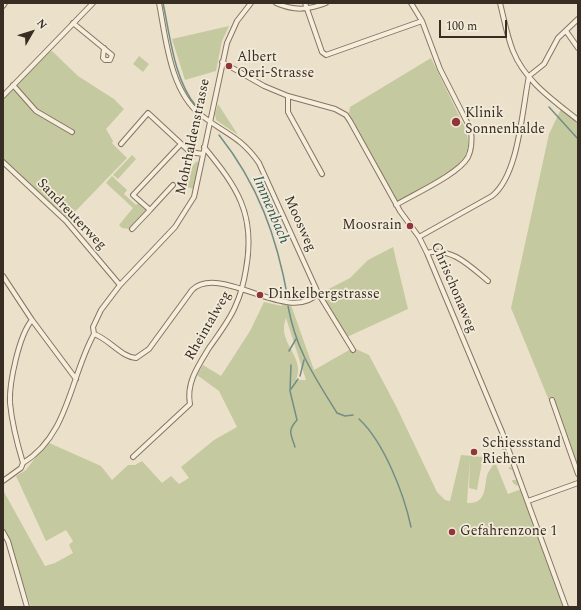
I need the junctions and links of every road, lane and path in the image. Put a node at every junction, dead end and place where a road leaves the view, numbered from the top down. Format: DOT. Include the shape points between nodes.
graph roads {
  1 [pos="5,3"];
  2 [pos="93,3"];
  3 [pos="159,3"];
  4 [pos="251,3"];
  5 [pos="276,3"];
  6 [pos="305,3"];
  7 [pos="326,3"];
  8 [pos="411,3"];
  9 [pos="500,3"];
  10 [pos="3,6"];
  11 [pos="307,9"];
  12 [pos="578,19"];
  13 [pos="422,21"];
  14 [pos="73,23"];
  15 [pos="566,31"];
  16 [pos="104,48"];
  17 [pos="578,48"];
  18 [pos="222,62"];
  19 [pos="529,76"];
  20 [pos="13,85"];
  21 [pos="3,96"];
  22 [pos="288,96"];
  23 [pos="578,120"];
  24 [pos="209,121"];
  25 [pos="72,132"];
  26 [pos="121,144"];
  27 [pos="181,144"];
  28 [pos="204,147"];
  29 [pos="203,154"];
  30 [pos="3,162"];
  31 [pos="322,174"];
  32 [pos="173,185"];
  33 [pos="396,205"];
  34 [pos="150,210"];
  35 [pos="132,229"];
  36 [pos="419,236"];
  37 [pos="427,253"];
  38 [pos="3,276"];
  39 [pos="488,281"];
  40 [pos="120,285"];
  41 [pos="242,289"];
  42 [pos="318,293"];
  43 [pos="32,320"];
  44 [pos="94,334"];
  45 [pos="353,350"];
  46 [pos="76,379"];
  47 [pos="552,400"];
  48 [pos="133,457"];
  49 [pos="23,463"];
  50 [pos="578,474"];
  51 [pos="3,481"];
  52 [pos="578,483"];
  53 [pos="528,501"];
  54 [pos="3,532"];
  55 [pos="27,607"];
  56 [pos="566,607"];
  1 -- 10 [label="street"];
  2 -- 14 [label="street"];
  3 -- 24 [label="street, Moosweg" via="180,91 192,107"];
  4 -- 18 [label="street, Mohrhaldenstrasse" via="229,35"];
  5 -- 11 [label="street"];
  6 -- 11 [label="street"];
  7 -- 11 [label="street"];
  8 -- 13 [label="street"];
  9 -- 19 [label="street" via="510,44"];
  11 -- 13 [label="street" via="322,52 326,55"];
  12 -- 15 [label="street"];
  13 -- 33 [label="street" via="440,69 471,130 471,149 468,157 456,170"];
  14 -- 16 [label="street"];
  14 -- 20 [label="street"];
  15 -- 17 [label="street"];
  15 -- 19 [label="street" via="558,38 544,64"];
  18 -- 22 [label="street, Chrischonaweg" via="264,86"];
  18 -- 24 [label="street, Mohrhaldenstrasse"];
  19 -- 23 [label="street" via="547,96"];
  19 -- 36 [label="street" via="520,133 501,188 492,196"];
  20 -- 21 [label="street"];
  20 -- 25 [label="street" via="36,111"];
  22 -- 31 [label="street" via="288,112"];
  22 -- 33 [label="street, Chrischonaweg" via="335,109 346,115"];
  24 -- 28 [label="street, Mohrhaldenstrasse"];
  24 -- 42 [label="street, Moosweg" via="235,136 259,163"];
  26 -- 27 [label="street" via="148,113"];
  27 -- 29 [label="street" via="190,152"];
  27 -- 34 [label="street" via="133,195"];
  28 -- 29 [label="street, Mohrhaldenstrasse"];
  28 -- 41 [label="street, Rheintalweg" via="235,188 247,223 250,239"];
  29 -- 40 [label="street, Mohrhaldenstrasse" via="194,197 184,214 175,227"];
  30 -- 40 [label="street, Sandreuterweg" via="66,221"];
  32 -- 34 [label="street"];
  33 -- 36 [label="street, Chrischonaweg"];
  34 -- 35 [label="street"];
  36 -- 37 [label="street, Chrischonaweg"];
  37 -- 39 [label="street" via="450,253"];
  37 -- 53 [label="street, Chrischonaweg"];
  38 -- 43 [label="street"];
  40 -- 44 [label="street, Mohrhaldenstrasse" via="101,310 93,327"];
  41 -- 42 [label="street" via="284,302 310,300"];
  41 -- 44 [label="street" via="211,282 200,283 148,349 136,358 130,358"];
  41 -- 48 [label="street, Rheintalweg" via="235,308 194,374 188,395 190,404"];
  42 -- 45 [label="street, Moosweg"];
  43 -- 46 [label="street"];
  43 -- 49 [label="street" via="16,355 10,401 15,436"];
  44 -- 46 [label="street, Mohrhaldenstrasse"];
  46 -- 49 [label="street, Mohrhaldenstrasse" via="67,404 47,442"];
  47 -- 50 [label="street"];
  49 -- 51 [label="street, Mohrhaldenstrasse" via="21,468"];
  52 -- 53 [label="street"];
  53 -- 56 [label="street, Chrischonaweg"];
  54 -- 55 [label="street"];
}
